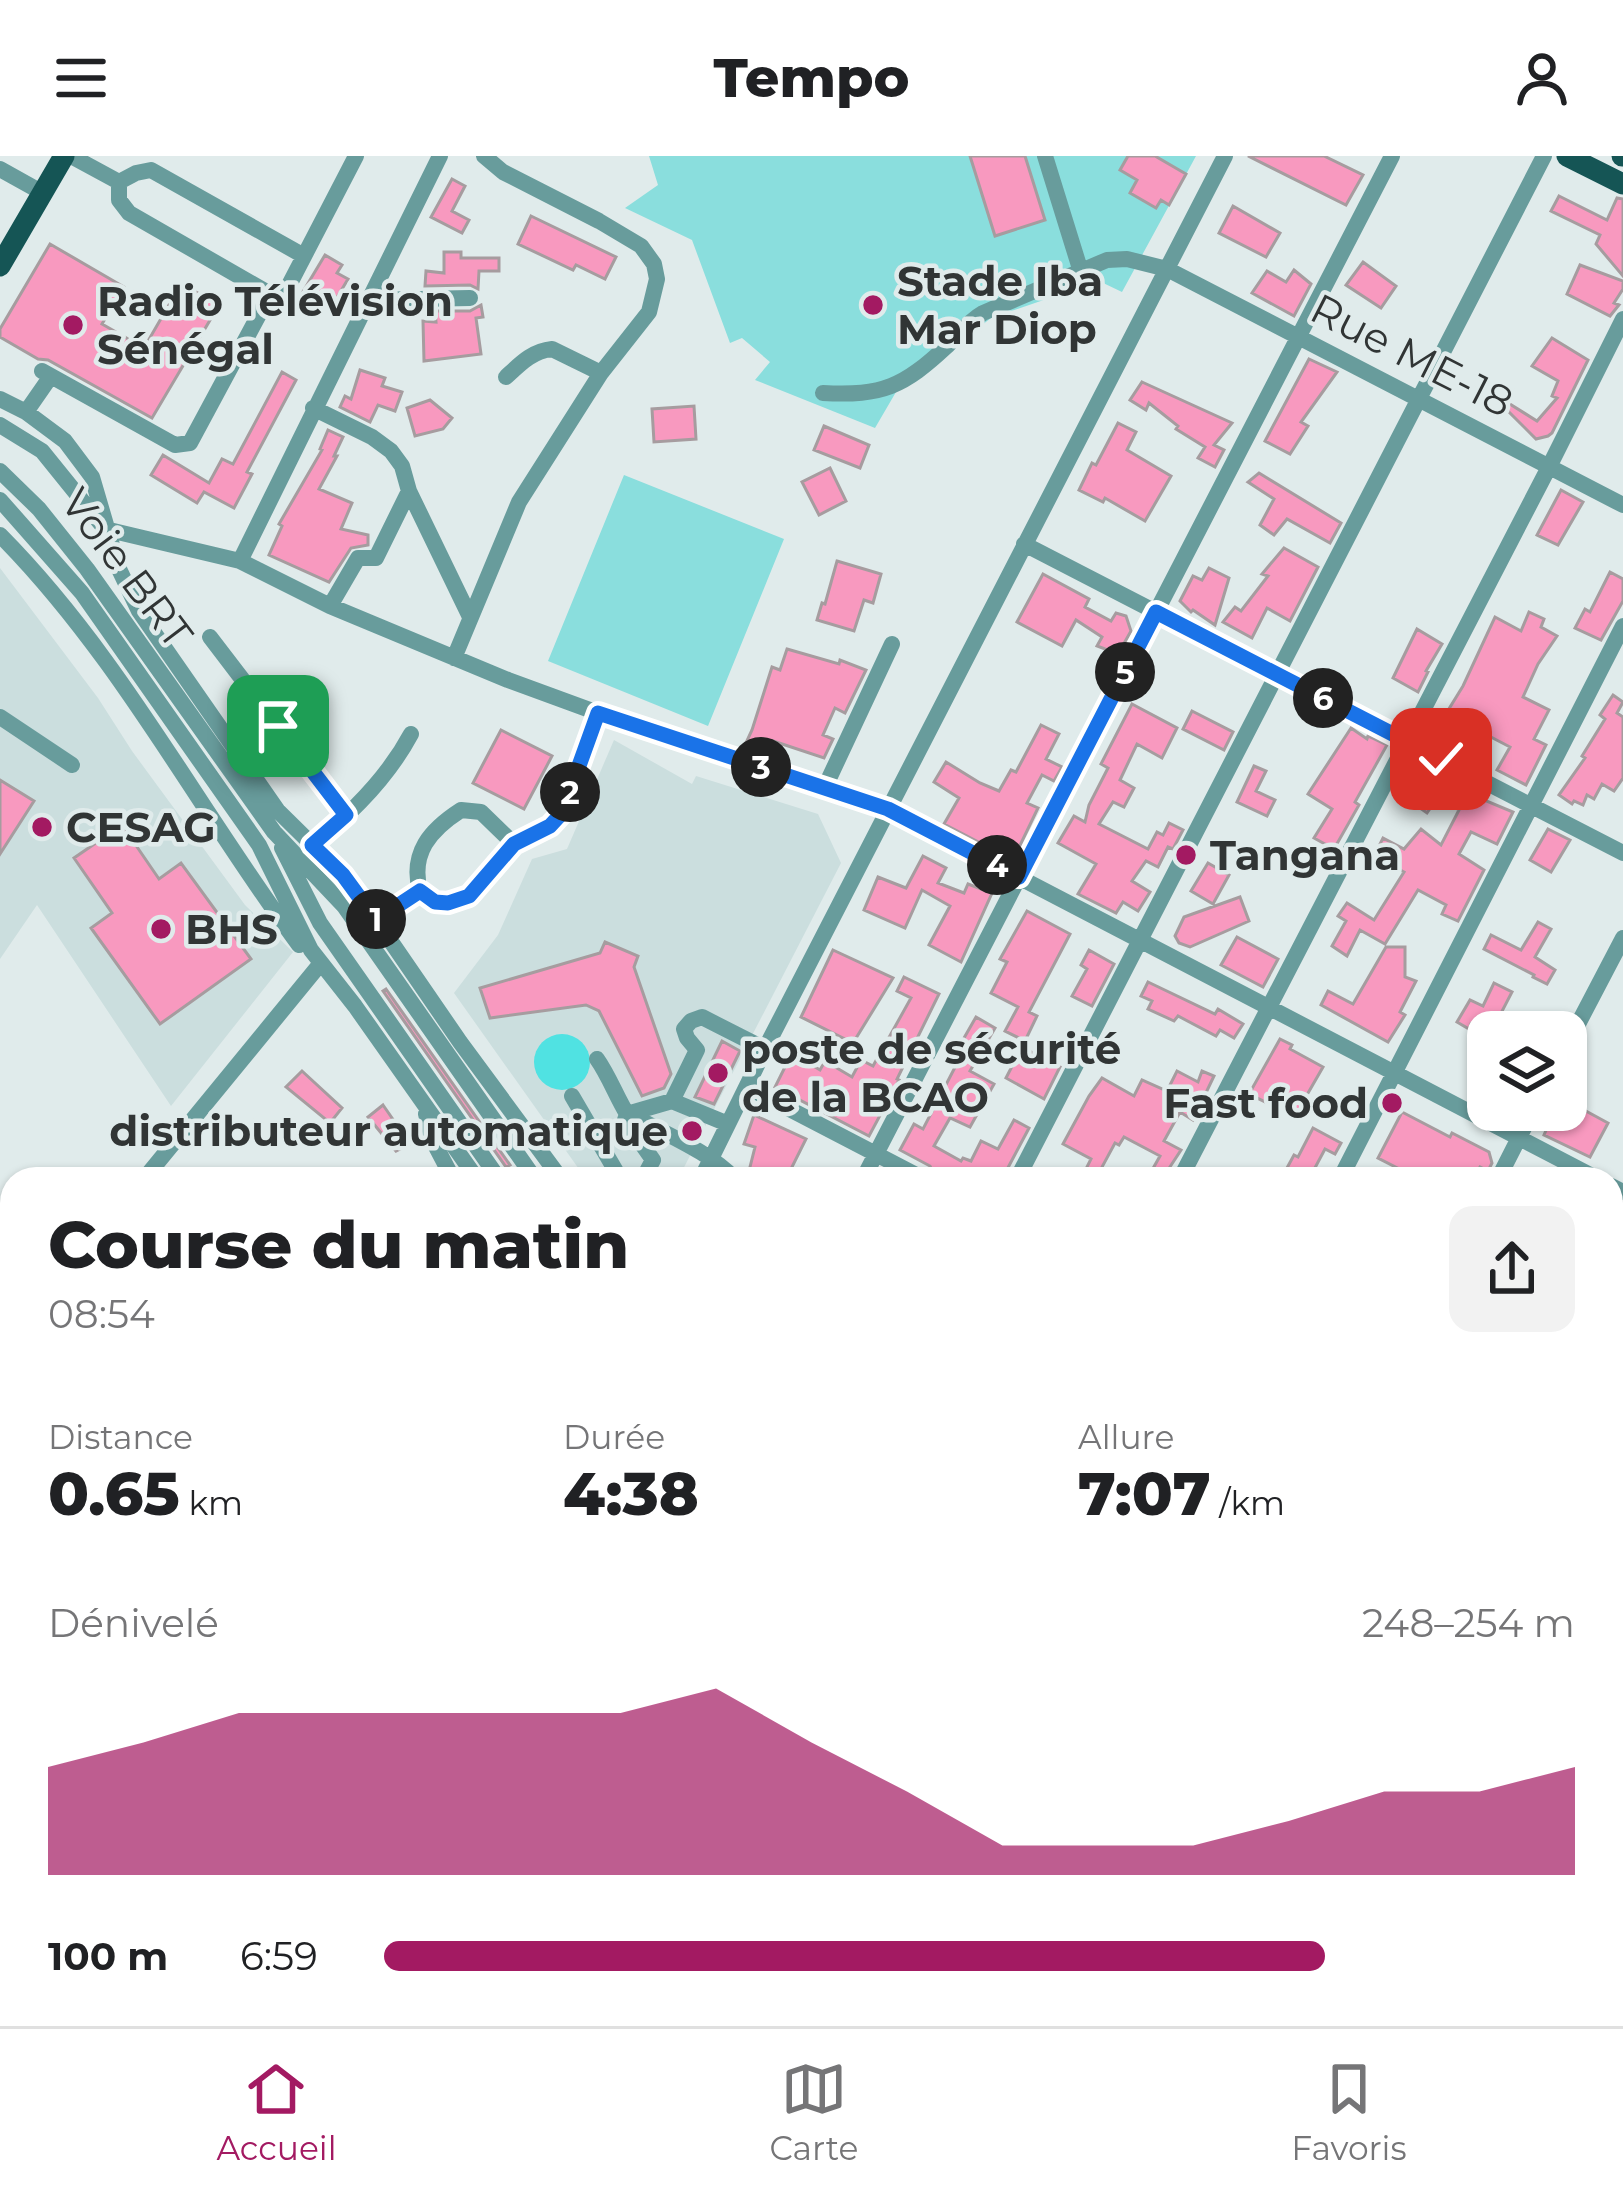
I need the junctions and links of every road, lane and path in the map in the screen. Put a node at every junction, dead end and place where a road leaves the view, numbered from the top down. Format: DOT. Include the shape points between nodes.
graph roads {
  1 [pos="67,156"];
  2 [pos="115,156"];
  3 [pos="356,156"];
  4 [pos="440,156"];
  5 [pos="484,156"];
  6 [pos="1045,156"];
  7 [pos="1225,156"];
  8 [pos="1392,156"];
  9 [pos="1544,156"];
  10 [pos="1567,156"];
  11 [pos="0,169"];
  12 [pos="112,178"];
  13 [pos="1623,184"];
  14 [pos="43,194"];
  15 [pos="304,256"];
  16 [pos="0,266"];
  17 [pos="1167,269"];
  18 [pos="1081,272"];
  19 [pos="270,294"];
  20 [pos="470,298"];
  21 [pos="368,300"];
  22 [pos="1623,319"];
  23 [pos="1299,337"];
  24 [pos="601,374"];
  25 [pos="506,377"];
  26 [pos="823,393"];
  27 [pos="0,399"];
  28 [pos="1419,399"];
  29 [pos="314,408"];
  30 [pos="26,412"];
  31 [pos="0,425"];
  32 [pos="1549,467"];
  33 [pos="0,471"];
  34 [pos="409,491"];
  35 [pos="0,500"];
  36 [pos="1623,505"];
  37 [pos="105,529"];
  38 [pos="0,535"];
  39 [pos="1024,544"];
  40 [pos="240,561"];
  41 [pos="330,606"];
  42 [pos="1156,612"];
  43 [pos="470,616"];
  44 [pos="1623,626"];
  45 [pos="210,637"];
  46 [pos="892,644"];
  47 [pos="454,658"];
  48 [pos="1277,674"];
  49 [pos="598,713"];
  50 [pos="0,717"];
  51 [pos="411,734"];
  52 [pos="1406,741"];
  53 [pos="72,766"];
  54 [pos="825,787"];
  55 [pos="1533,806"];
  56 [pos="888,809"];
  57 [pos="346,815"];
  58 [pos="274,832"];
  59 [pos="514,844"];
  60 [pos="312,845"];
  61 [pos="1623,853"];
  62 [pos="1019,877"];
  63 [pos="420,891"];
  64 [pos="369,925"];
  65 [pos="1623,938"];
  66 [pos="1140,940"];
  67 [pos="316,956"];
  68 [pos="1268,1007"];
  69 [pos="1585,1011"];
  70 [pos="765,1049"];
  71 [pos="596,1067"];
  72 [pos="1393,1072"];
  73 [pos="747,1087"];
  74 [pos="572,1096"];
  75 [pos="674,1102"];
  76 [pos="424,1108"];
  77 [pos="630,1116"];
  78 [pos="728,1124"];
  79 [pos="1522,1131"];
  80 [pos="1519,1138"];
  81 [pos="876,1154"];
  82 [pos="712,1156"];
  83 [pos="153,1167"];
  84 [pos="447,1167"];
  85 [pos="468,1167"];
  86 [pos="491,1167"];
  87 [pos="528,1167"];
  88 [pos="552,1167"];
  89 [pos="613,1167"];
  90 [pos="649,1167"];
  91 [pos="707,1167"];
  92 [pos="723,1167"];
  93 [pos="869,1167"];
  94 [pos="901,1167"];
  95 [pos="1023,1167"];
  96 [pos="1186,1167"];
  97 [pos="1346,1167"];
  98 [pos="1504,1167"];
  99 [pos="1575,1167"];
  1 -- 12 [label="street"];
  1 -- 14 [label="main road"];
  2 -- 12 [label="street"];
  3 -- 15 [label="street"];
  4 -- 21 [label="street"];
  5 -- 24 [label="street" via="649,253 657,279 649,312"];
  6 -- 18 [label="street"];
  7 -- 17 [label="street"];
  8 -- 23 [label="street"];
  9 -- 28 [label="street"];
  10 -- 13 [label="main road"];
  11 -- 14 [label="street"];
  12 -- 15 [label="street" via="151,170"];
  12 -- 19 [label="street" via="129,213"];
  14 -- 16 [label="main road"];
  15 -- 19 [label="street" via="286,291"];
  17 -- 18 [label="street, Rue ME-18" via="1127,259"];
  17 -- 23 [label="street, Rue ME-18"];
  17 -- 39 [label="street"];
  18 -- 26 [label="street, Rue ME-18" via="971,320 898,384 876,393"];
  19 -- 30 [label="street" via="190,442 176,445 46,373"];
  20 -- 21 [label="street"];
  21 -- 29 [label="street"];
  22 -- 32 [label="street"];
  23 -- 28 [label="street, Rue ME-18"];
  23 -- 42 [label="street"];
  24 -- 25 [label="street" via="547,349"];
  24 -- 43 [label="street" via="518,502"];
  27 -- 30 [label="street"];
  28 -- 32 [label="street, Rue ME-18"];
  28 -- 48 [label="street"];
  29 -- 34 [label="street" via="391,451"];
  29 -- 40 [label="street"];
  30 -- 37 [label="street" via="65,441 92,478"];
  31 -- 37 [label="street" via="42,451"];
  32 -- 36 [label="street, Rue ME-18"];
  32 -- 52 [label="street"];
  33 -- 58 [label="street, Voie BRT" via="88,569"];
  34 -- 41 [label="street" via="376,558 358,558"];
  34 -- 43 [label="street"];
  35 -- 67 [label="street" via="82,593 259,844"];
  37 -- 40 [label="street"];
  37 -- 60 [label="street" via="139,611 278,811"];
  38 -- 67 [label="street" via="122,681 297,943"];
  39 -- 42 [label="street"];
  39 -- 56 [label="street"];
  40 -- 41 [label="street"];
  41 -- 47 [label="street"];
  42 -- 48 [label="street"];
  42 -- 62 [label="street"];
  43 -- 47 [label="street"];
  44 -- 55 [label="street"];
  45 -- 57 [label="street"];
  46 -- 54 [label="street"];
  47 -- 49 [label="street"];
  48 -- 52 [label="street"];
  48 -- 66 [label="street"];
  49 -- 54 [label="street"];
  49 -- 59 [label="street" via="562,813"];
  50 -- 53 [label="street"];
  51 -- 57 [label="street"];
  52 -- 55 [label="street"];
  52 -- 68 [label="street"];
  54 -- 56 [label="street"];
  55 -- 61 [label="street"];
  55 -- 72 [label="street"];
  56 -- 62 [label="street"];
  56 -- 70 [label="street"];
  57 -- 60 [label="street"];
  58 -- 64 [label="street, Voie BRT"];
  58 -- 86 [label="street, Voie BRT" via="320,922"];
  59 -- 63 [label="street" via="469,896 435,902"];
  59 -- 63 [label="street" via="481,812 461,810 430,835 416,863"];
  60 -- 64 [label="street" via="343,875"];
  62 -- 66 [label="street"];
  62 -- 81 [label="street"];
  63 -- 64 [label="street"];
  64 -- 87 [label="street, Voie BRT"];
  64 -- 88 [label="street"];
  65 -- 69 [label="street"];
  66 -- 68 [label="street"];
  66 -- 95 [label="street"];
  67 -- 76 [label="street"];
  67 -- 83 [label="street"];
  68 -- 72 [label="street"];
  68 -- 96 [label="street"];
  70 -- 73 [label="street"];
  70 -- 75 [label="street" via="702,1022 690,1030 703,1051"];
  71 -- 77 [label="street"];
  72 -- 80 [label="street"];
  72 -- 97 [label="street"];
  73 -- 78 [label="street"];
  73 -- 81 [label="street"];
  74 -- 89 [label="street"];
  75 -- 77 [label="street"];
  75 -- 78 [label="street"];
  76 -- 84 [label="street"];
  76 -- 85 [label="street"];
  77 -- 82 [label="street"];
  77 -- 90 [label="street"];
  78 -- 82 [label="street"];
  79 -- 80 [label="street"];
  80 -- 98 [label="street"];
  80 -- 99 [label="street"];
  81 -- 93 [label="street"];
  81 -- 94 [label="street"];
  82 -- 91 [label="street"];
  82 -- 92 [label="street"];
}
